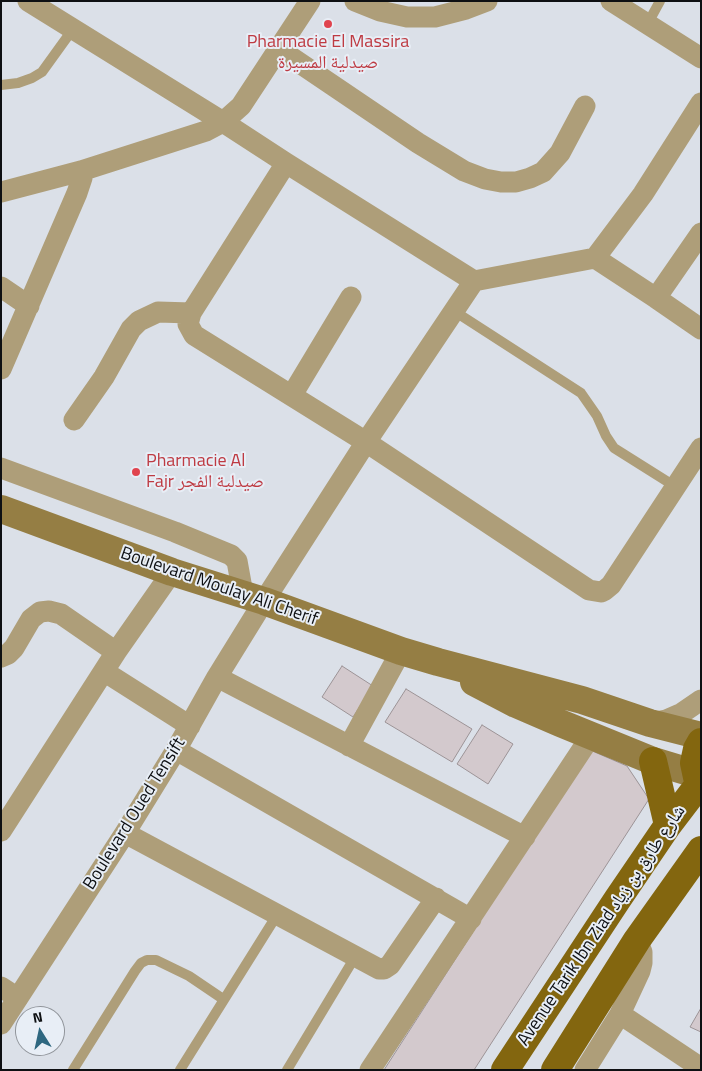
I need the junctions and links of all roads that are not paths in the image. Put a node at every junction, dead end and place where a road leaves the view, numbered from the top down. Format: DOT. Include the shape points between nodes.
graph roads {
  1 [pos="310,1"];
  2 [pos="355,1"];
  3 [pos="487,1"];
  4 [pos="611,1"];
  5 [pos="660,1"];
  6 [pos="30,2"];
  7 [pos="648,23"];
  8 [pos="73,29"];
  9 [pos="280,49"];
  10 [pos="701,58"];
  11 [pos="1,85"];
  12 [pos="700,105"];
  13 [pos="585,106"];
  14 [pos="224,122"];
  15 [pos="286,163"];
  16 [pos="81,171"];
  17 [pos="1,192"];
  18 [pos="701,233"];
  19 [pos="595,258"];
  20 [pos="474,281"];
  21 [pos="1,287"];
  22 [pos="351,297"];
  23 [pos="656,298"];
  24 [pos="29,306"];
  25 [pos="454,311"];
  26 [pos="191,313"];
  27 [pos="701,329"];
  28 [pos="1,369"];
  29 [pos="292,395"];
  30 [pos="74,420"];
  31 [pos="366,442"];
  32 [pos="701,448"];
  33 [pos="1,468"];
  34 [pos="676,487"];
  35 [pos="1,509"];
  36 [pos="172,572"];
  37 [pos="253,597"];
  38 [pos="400,651"];
  39 [pos="116,652"];
  40 [pos="3,659"];
  41 [pos="438,662"];
  42 [pos="105,672"];
  43 [pos="217,677"];
  44 [pos="701,700"];
  45 [pos="650,723"];
  46 [pos="190,726"];
  47 [pos="591,736"];
  48 [pos="701,736"];
  49 [pos="701,742"];
  50 [pos="349,746"];
  51 [pos="176,750"];
  52 [pos="653,761"];
  53 [pos="699,780"];
  54 [pos="668,825"];
  55 [pos="1,831"];
  56 [pos="125,833"];
  57 [pos="525,837"];
  58 [pos="701,850"];
  59 [pos="436,898"];
  60 [pos="277,915"];
  61 [pos="471,919"];
  62 [pos="637,940"];
  63 [pos="355,958"];
  64 [pos="10,993"];
  65 [pos="224,999"];
  66 [pos="620,1014"];
  67 [pos="1,1024"];
  68 [pos="701,1068"];
  69 [pos="73,1070"];
  70 [pos="180,1070"];
  71 [pos="286,1070"];
  72 [pos="370,1070"];
  73 [pos="505,1070"];
  74 [pos="554,1070"];
  75 [pos="585,1070"];
  1 -- 9 [label="street"];
  2 -- 3 [label="street" via="407,17 435,17"];
  4 -- 7 [label="street"];
  5 -- 7 [label="lane"];
  6 -- 8 [label="street"];
  7 -- 10 [label="street"];
  8 -- 11 [label="lane" via="42,72 18,83"];
  8 -- 14 [label="street"];
  9 -- 13 [label="street" via="456,167 493,180 516,182 543,172 560,153"];
  9 -- 14 [label="street" via="241,106"];
  12 -- 19 [label="street" via="643,194"];
  14 -- 15 [label="street"];
  14 -- 16 [label="street" via="206,131"];
  15 -- 20 [label="street"];
  15 -- 26 [label="street"];
  16 -- 17 [label="street"];
  16 -- 24 [label="street" via="82,178"];
  18 -- 23 [label="street"];
  19 -- 20 [label="street"];
  19 -- 23 [label="street"];
  20 -- 25 [label="street, Boulevard Oued Tensift"];
  21 -- 24 [label="street"];
  22 -- 29 [label="street"];
  23 -- 27 [label="street"];
  24 -- 28 [label="street"];
  25 -- 31 [label="street, Boulevard Oued Tensift"];
  25 -- 34 [label="lane" via="582,393 614,448"];
  26 -- 29 [label="street" via="188,324 194,335"];
  26 -- 30 [label="street" via="158,312 139,321"];
  29 -- 31 [label="street"];
  31 -- 34 [label="street" via="589,590 601,592 612,585"];
  31 -- 37 [label="street, Boulevard Oued Tensift"];
  32 -- 34 [label="street"];
  33 -- 37 [label="street" via="231,555 237,561"];
  35 -- 36 [label="main road, Boulevard Moulay Ali Cherif"];
  36 -- 37 [label="main road, Boulevard Moulay Ali Cherif"];
  36 -- 39 [label="street"];
  37 -- 38 [label="main road, Boulevard Moulay Ali Cherif"];
  37 -- 43 [label="street, Boulevard Oued Tensift"];
  38 -- 41 [label="main road, Boulevard Moulay Ali Cherif"];
  38 -- 50 [label="street"];
  39 -- 40 [label="street" via="61,614 49,611 40,612 31,619 14,648"];
  39 -- 42 [label="street"];
  41 -- 45 [label="main road, Boulevard Moulay Ali Cherif" via="582,700"];
  41 -- 47 [label="main road, Boulevard Moulay Ali Cherif" via="516,704"];
  42 -- 46 [label="street"];
  42 -- 55 [label="street"];
  43 -- 46 [label="street, Boulevard Oued Tensift"];
  43 -- 50 [label="street"];
  44 -- 45 [label="street" via="682,713"];
  45 -- 48 [label="main road, Boulevard Moulay Ali Cherif"];
  46 -- 51 [label="street, Boulevard Oued Tensift"];
  47 -- 52 [label="main road, Boulevard Moulay Ali Cherif"];
  47 -- 57 [label="street"];
  49 -- 53 [label="main road" via="694,763"];
  50 -- 57 [label="street"];
  51 -- 56 [label="street, Boulevard Oued Tensift"];
  51 -- 59 [label="street"];
  52 -- 53 [label="main road, Boulevard Moulay Ali Cherif"];
  52 -- 54 [label="main road"];
  53 -- 54 [label="main road, Avenue Tarik Ibn Ziad شارع طارق بن زياد"];
  54 -- 73 [label="main road, Avenue Tarik Ibn Ziad شارع طارق بن زياد"];
  56 -- 60 [label="street"];
  56 -- 64 [label="street, Boulevard Oued Tensift"];
  57 -- 61 [label="street"];
  58 -- 62 [label="main road"];
  59 -- 61 [label="street"];
  59 -- 63 [label="street" via="390,965 379,970"];
  60 -- 63 [label="street"];
  60 -- 65 [label="lane"];
  61 -- 72 [label="street"];
  62 -- 66 [label="street" via="642,963"];
  62 -- 74 [label="main road"];
  63 -- 71 [label="lane"];
  64 -- 67 [label="street, Boulevard Oued Tensift"];
  65 -- 69 [label="lane" via="189,976 156,960 147,960 134,971"];
  65 -- 70 [label="lane"];
  66 -- 68 [label="street"];
  66 -- 75 [label="street"];
}
